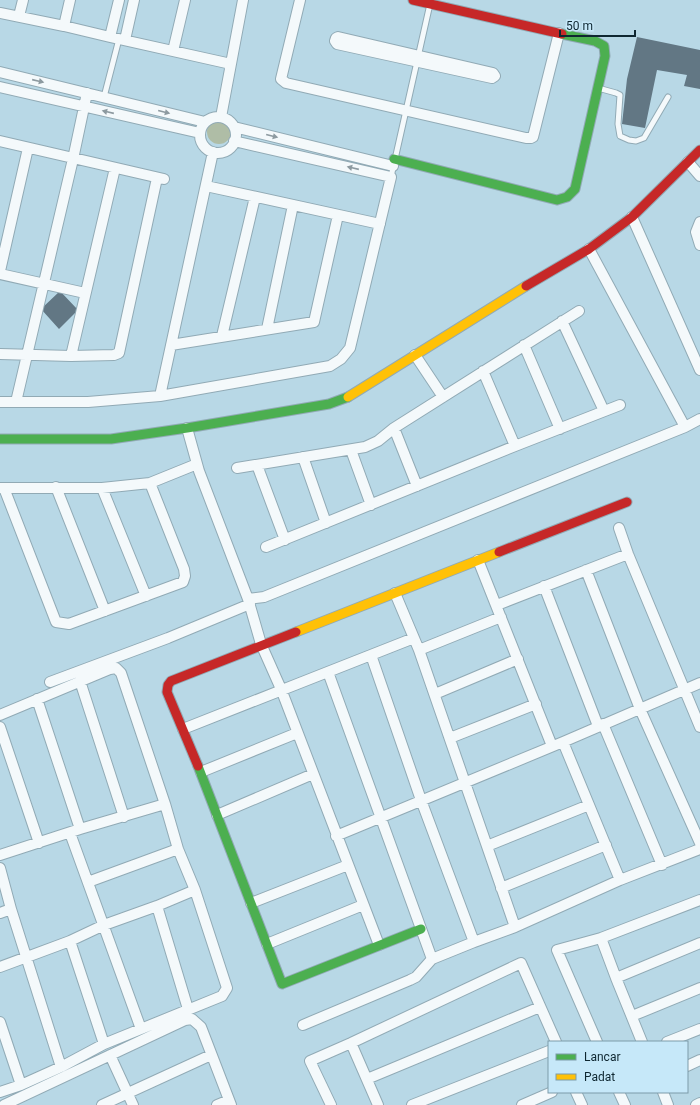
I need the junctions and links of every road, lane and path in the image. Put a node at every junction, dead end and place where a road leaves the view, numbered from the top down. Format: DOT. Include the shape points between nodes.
graph roads {
  1 [pos="23,0"];
  2 [pos="70,0"];
  3 [pos="119,0"];
  4 [pos="134,0"];
  5 [pos="185,0"];
  6 [pos="243,0"];
  7 [pos="300,0"];
  8 [pos="412,0"];
  9 [pos="430,3"];
  10 [pos="0,13"];
  11 [pos="20,16"];
  12 [pos="64,26"];
  13 [pos="559,33"];
  14 [pos="118,39"];
  15 [pos="173,51"];
  16 [pos="417,59"];
  17 [pos="231,64"];
  18 [pos="0,72"];
  19 [pos="0,87"];
  20 [pos="598,88"];
  21 [pos="87,93"];
  22 [pos="104,97"];
  23 [pos="668,97"];
  24 [pos="83,106"];
  25 [pos="405,110"];
  26 [pos="221,117"];
  27 [pos="205,122"];
  28 [pos="234,127"];
  29 [pos="200,133"];
  30 [pos="0,141"];
  31 [pos="234,141"];
  32 [pos="28,148"];
  33 [pos="700,150"];
  34 [pos="213,152"];
  35 [pos="73,159"];
  36 [pos="394,162"];
  37 [pos="688,162"];
  38 [pos="115,168"];
  39 [pos="700,176"];
  40 [pos="391,177"];
  41 [pos="206,186"];
  42 [pos="255,197"];
  43 [pos="293,205"];
  44 [pos="338,215"];
  45 [pos="632,217"];
  46 [pos="700,222"];
  47 [pos="380,224"];
  48 [pos="700,245"];
  49 [pos="589,249"];
  50 [pos="0,271"];
  51 [pos="0,274"];
  52 [pos="44,284"];
  53 [pos="85,293"];
  54 [pos="579,311"];
  55 [pos="562,321"];
  56 [pos="267,329"];
  57 [pos="222,336"];
  58 [pos="171,345"];
  59 [pos="524,345"];
  60 [pos="0,354"];
  61 [pos="26,355"];
  62 [pos="415,355"];
  63 [pos="71,356"];
  64 [pos="700,370"];
  65 [pos="483,371"];
  66 [pos="160,396"];
  67 [pos="443,397"];
  68 [pos="0,402"];
  69 [pos="16,402"];
  70 [pos="620,405"];
  71 [pos="604,411"];
  72 [pos="700,419"];
  73 [pos="685,427"];
  74 [pos="187,428"];
  75 [pos="394,428"];
  76 [pos="560,428"];
  77 [pos="0,439"];
  78 [pos="515,446"];
  79 [pos="351,450"];
  80 [pos="303,458"];
  81 [pos="197,464"];
  82 [pos="257,465"];
  83 [pos="237,468"];
  84 [pos="150,483"];
  85 [pos="417,486"];
  86 [pos="2,488"];
  87 [pos="56,488"];
  88 [pos="102,488"];
  89 [pos="627,502"];
  90 [pos="371,505"];
  91 [pos="326,523"];
  92 [pos="619,528"];
  93 [pos="285,540"];
  94 [pos="266,547"];
  95 [pos="628,554"];
  96 [pos="478,560"];
  97 [pos="586,570"];
  98 [pos="544,586"];
  99 [pos="395,593"];
  100 [pos="146,596"];
  101 [pos="249,602"];
  102 [pos="497,605"];
  103 [pos="105,611"];
  104 [pos="501,617"];
  105 [pos="414,638"];
  106 [pos="261,644"];
  107 [pos="419,650"];
  108 [pos="371,655"];
  109 [pos="518,659"];
  110 [pos="328,672"];
  111 [pos="80,681"];
  112 [pos="50,682"];
  113 [pos="700,683"];
  114 [pos="281,689"];
  115 [pos="684,690"];
  116 [pos="435,694"];
  117 [pos="37,699"];
  118 [pos="536,704"];
  119 [pos="640,709"];
  120 [pos="0,715"];
  121 [pos="601,725"];
  122 [pos="0,727"];
  123 [pos="700,728"];
  124 [pos="183,729"];
  125 [pos="297,733"];
  126 [pos="450,738"];
  127 [pos="563,742"];
  128 [pos="552,746"];
  129 [pos="201,772"];
  130 [pos="313,774"];
  131 [pos="465,782"];
  132 [pos="421,800"];
  133 [pos="165,804"];
  134 [pos="589,805"];
  135 [pos="217,815"];
  136 [pos="124,817"];
  137 [pos="381,817"];
  138 [pos="75,831"];
  139 [pos="336,836"];
  140 [pos="39,842"];
  141 [pos="700,843"];
  142 [pos="606,845"];
  143 [pos="487,846"];
  144 [pos="178,849"];
  145 [pos="700,849"];
  146 [pos="0,855"];
  147 [pos="662,865"];
  148 [pos="348,866"];
  149 [pos="0,868"];
  150 [pos="620,880"];
  151 [pos="88,882"];
  152 [pos="501,888"];
  153 [pos="195,890"];
  154 [pos="4,899"];
  155 [pos="700,900"];
  156 [pos="251,903"];
  157 [pos="363,905"];
  158 [pos="157,906"];
  159 [pos="11,909"];
  160 [pos="0,913"];
  161 [pos="104,925"];
  162 [pos="515,927"];
  163 [pos="421,928"];
  164 [pos="601,938"];
  165 [pos="70,941"];
  166 [pos="474,942"];
  167 [pos="700,943"];
  168 [pos="267,944"];
  169 [pos="379,945"];
  170 [pos="27,958"];
  171 [pos="432,959"];
  172 [pos="0,967"];
  173 [pos="616,978"];
  174 [pos="700,988"];
  175 [pos="540,1007"];
  176 [pos="188,1009"];
  177 [pos="632,1016"];
  178 [pos="0,1022"];
  179 [pos="303,1025"];
  180 [pos="141,1029"];
  181 [pos="700,1029"];
  182 [pos="556,1041"];
  183 [pos="597,1041"];
  184 [pos="642,1041"];
  185 [pos="670,1041"];
  186 [pos="351,1043"];
  187 [pos="104,1044"];
  188 [pos="548,1051"];
  189 [pos="110,1055"];
  190 [pos="211,1055"];
  191 [pos="700,1060"];
  192 [pos="688,1066"];
  193 [pos="61,1067"];
  194 [pos="366,1079"];
  195 [pos="21,1085"];
  196 [pos="0,1092"];
  197 [pos="127,1093"];
  198 [pos="550,1093"];
  199 [pos="577,1093"];
  200 [pos="619,1093"];
  201 [pos="663,1093"];
  202 [pos="230,1102"];
  203 [pos="700,1103"];
  204 [pos="4,1105"];
  205 [pos="102,1105"];
  206 [pos="133,1105"];
  207 [pos="218,1105"];
  208 [pos="331,1105"];
  209 [pos="378,1105"];
  210 [pos="412,1105"];
  211 [pos="522,1105"];
  212 [pos="582,1105"];
  213 [pos="625,1105"];
  214 [pos="668,1105"];
  215 [pos="696,1105"];
  1 -- 11 [label="street"];
  2 -- 12 [label="street"];
  3 -- 14 [label="street"];
  4 -- 14 [label="street"];
  5 -- 15 [label="street"];
  6 -- 17 [label="street"];
  7 -- 25 [label="street" via="281,79 292,85"];
  8 -- 9 [label="street"];
  9 -- 13 [label="street"];
  9 -- 16 [label="lane"];
  10 -- 11 [label="street"];
  11 -- 12 [label="street"];
  12 -- 14 [label="street"];
  13 -- 20 [label="street" via="595,41 604,46 606,56"];
  13 -- 25 [label="street" via="533,137"];
  14 -- 15 [label="street"];
  14 -- 22 [label="lane"];
  15 -- 17 [label="street"];
  16 -- 16 [label="street" via="493,73 495,76 492,78"];
  16 -- 16 [label="street" via="337,44 335,39 338,37"];
  16 -- 25 [label="lane"];
  17 -- 26 [label="street"];
  18 -- 21 [label="street, one-way"];
  19 -- 24 [label="street"];
  20 -- 23 [label="lane" via="620,95 620,136 636,141 644,138"];
  20 -- 36 [label="street" via="575,189 567,197 557,200"];
  21 -- 22 [label="street"];
  21 -- 24 [label="street"];
  22 -- 27 [label="street, one-way"];
  29 -- 24 [label="street, one-way"];
  24 -- 35 [label="street"];
  25 -- 36 [label="lane"];
  26 -- 27 [label="street"];
  26 -- 28 [label="street"];
  27 -- 29 [label="street"];
  28 -- 31 [label="street"];
  28 -- 36 [label="street, one-way"];
  29 -- 34 [label="street" via="203,145"];
  30 -- 32 [label="street"];
  31 -- 34 [label="street" via="225,151"];
  40 -- 31 [label="street, one-way"];
  32 -- 35 [label="street"];
  32 -- 50 [label="street"];
  33 -- 37 [label="street"];
  34 -- 41 [label="street"];
  35 -- 38 [label="street"];
  35 -- 52 [label="street"];
  36 -- 40 [label="lane"];
  37 -- 39 [label="street"];
  37 -- 45 [label="street"];
  38 -- 53 [label="street"];
  38 -- 63 [label="street" via="161,178 119,353"];
  40 -- 47 [label="street"];
  41 -- 42 [label="street"];
  41 -- 58 [label="street"];
  42 -- 43 [label="street"];
  42 -- 57 [label="street"];
  43 -- 44 [label="street"];
  43 -- 56 [label="street"];
  44 -- 47 [label="street"];
  44 -- 56 [label="street" via="314,322"];
  45 -- 49 [label="street"];
  45 -- 64 [label="street"];
  46 -- 48 [label="street" via="696,232"];
  47 -- 66 [label="street" via="350,348 341,359 330,366"];
  49 -- 62 [label="street"];
  49 -- 73 [label="street"];
  51 -- 52 [label="street"];
  52 -- 53 [label="street"];
  52 -- 61 [label="street"];
  53 -- 63 [label="street"];
  54 -- 55 [label="street"];
  55 -- 59 [label="street"];
  55 -- 71 [label="street"];
  56 -- 57 [label="street"];
  57 -- 58 [label="street"];
  58 -- 66 [label="street"];
  59 -- 65 [label="street"];
  59 -- 76 [label="street"];
  60 -- 61 [label="street"];
  61 -- 63 [label="street"];
  61 -- 69 [label="street"];
  62 -- 67 [label="street"];
  62 -- 74 [label="street" via="350,396 329,404"];
  65 -- 67 [label="street"];
  65 -- 78 [label="street"];
  66 -- 69 [label="street" via="88,402"];
  67 -- 75 [label="street"];
  68 -- 69 [label="street"];
  70 -- 71 [label="street"];
  71 -- 76 [label="street"];
  72 -- 73 [label="street"];
  73 -- 101 [label="street"];
  74 -- 77 [label="street" via="111,439"];
  74 -- 81 [label="street"];
  75 -- 79 [label="street" via="378,441"];
  75 -- 85 [label="street"];
  76 -- 78 [label="street"];
  78 -- 85 [label="street"];
  79 -- 80 [label="street"];
  79 -- 90 [label="street"];
  80 -- 82 [label="street"];
  80 -- 91 [label="street"];
  81 -- 84 [label="street"];
  81 -- 101 [label="street"];
  82 -- 83 [label="street"];
  82 -- 93 [label="street"];
  84 -- 88 [label="street"];
  84 -- 100 [label="street" via="185,576 183,582"];
  85 -- 90 [label="street"];
  86 -- 87 [label="street"];
  86 -- 103 [label="street" via="56,622 69,624"];
  87 -- 88 [label="street"];
  87 -- 103 [label="street"];
  88 -- 100 [label="street"];
  89 -- 96 [label="street"];
  90 -- 91 [label="street"];
  91 -- 93 [label="street"];
  92 -- 95 [label="street"];
  93 -- 94 [label="street"];
  95 -- 97 [label="street"];
  95 -- 115 [label="street"];
  96 -- 99 [label="street"];
  96 -- 102 [label="street"];
  97 -- 98 [label="street"];
  97 -- 119 [label="street"];
  98 -- 102 [label="street"];
  98 -- 121 [label="street"];
  99 -- 105 [label="street"];
  99 -- 106 [label="street"];
  100 -- 103 [label="street"];
  101 -- 106 [label="street"];
  101 -- 112 [label="street" via="168,638"];
  102 -- 104 [label="street"];
  104 -- 107 [label="street"];
  104 -- 109 [label="street"];
  105 -- 107 [label="street"];
  105 -- 108 [label="street"];
  106 -- 114 [label="street"];
  106 -- 124 [label="street" via="171,681 167,692"];
  107 -- 116 [label="street"];
  108 -- 110 [label="street"];
  108 -- 132 [label="street"];
  109 -- 116 [label="street"];
  109 -- 118 [label="street"];
  110 -- 114 [label="street"];
  110 -- 137 [label="street"];
  111 -- 117 [label="street"];
  111 -- 133 [label="street" via="116,668 121,673"];
  111 -- 136 [label="street"];
  113 -- 115 [label="street"];
  114 -- 124 [label="street"];
  114 -- 125 [label="street"];
  115 -- 119 [label="street"];
  115 -- 123 [label="street"];
  116 -- 126 [label="street"];
  117 -- 120 [label="street"];
  117 -- 138 [label="street"];
  118 -- 126 [label="street"];
  118 -- 128 [label="street"];
  119 -- 121 [label="street"];
  119 -- 141 [label="street"];
  121 -- 127 [label="street"];
  121 -- 147 [label="street"];
  122 -- 140 [label="street"];
  124 -- 129 [label="street"];
  125 -- 129 [label="street"];
  125 -- 130 [label="street"];
  126 -- 131 [label="street"];
  127 -- 128 [label="street"];
  127 -- 134 [label="street"];
  128 -- 131 [label="street"];
  129 -- 135 [label="street"];
  130 -- 135 [label="street"];
  130 -- 139 [label="street"];
  131 -- 132 [label="street"];
  131 -- 143 [label="street"];
  132 -- 137 [label="street"];
  132 -- 166 [label="street"];
  133 -- 136 [label="street"];
  133 -- 144 [label="street"];
  134 -- 142 [label="street"];
  134 -- 143 [label="street"];
  135 -- 156 [label="street"];
  136 -- 138 [label="street"];
  137 -- 139 [label="street"];
  137 -- 163 [label="street"];
  138 -- 140 [label="street"];
  138 -- 151 [label="street"];
  139 -- 148 [label="street"];
  140 -- 146 [label="street"];
  142 -- 150 [label="street"];
  142 -- 152 [label="street"];
  143 -- 152 [label="street"];
  144 -- 151 [label="street"];
  144 -- 153 [label="street"];
  145 -- 147 [label="street"];
  147 -- 150 [label="street"];
  148 -- 156 [label="street"];
  148 -- 157 [label="street"];
  149 -- 154 [label="street"];
  150 -- 162 [label="street"];
  151 -- 161 [label="street"];
  152 -- 162 [label="street"];
  153 -- 158 [label="street"];
  153 -- 176 [label="street" via="227,988 222,996"];
  154 -- 159 [label="street"];
  155 -- 164 [label="street"];
  156 -- 168 [label="street"];
  157 -- 168 [label="street"];
  157 -- 169 [label="street"];
  158 -- 161 [label="street"];
  158 -- 176 [label="street"];
  159 -- 160 [label="street"];
  159 -- 170 [label="street"];
  161 -- 165 [label="street"];
  161 -- 180 [label="street"];
  162 -- 166 [label="street"];
  163 -- 169 [label="street"];
  163 -- 171 [label="street"];
  164 -- 173 [label="street"];
  164 -- 183 [label="street" via="557,950"];
  165 -- 170 [label="street"];
  165 -- 187 [label="street"];
  166 -- 171 [label="street"];
  167 -- 173 [label="street"];
  168 -- 169 [label="street" via="282,984"];
  170 -- 172 [label="street"];
  170 -- 193 [label="street"];
  171 -- 179 [label="street" via="416,977"];
  173 -- 177 [label="street"];
  174 -- 177 [label="street"];
  175 -- 182 [label="street"];
  175 -- 186 [label="street" via="521,963"];
  175 -- 194 [label="street"];
  176 -- 180 [label="street"];
  177 -- 184 [label="street"];
  178 -- 195 [label="street"];
  180 -- 187 [label="street"];
  181 -- 185 [label="street"];
  186 -- 194 [label="street"];
  186 -- 208 [label="street" via="310,1061"];
  187 -- 193 [label="street"];
  188 -- 210 [label="street"];
  189 -- 190 [label="street" via="192,1019 201,1027"];
  189 -- 197 [label="street"];
  189 -- 204 [label="street"];
  190 -- 197 [label="street"];
  190 -- 202 [label="street"];
  191 -- 192 [label="street"];
  193 -- 195 [label="street"];
  194 -- 209 [label="street"];
  195 -- 196 [label="street"];
  197 -- 205 [label="street"];
  197 -- 206 [label="street"];
  198 -- 211 [label="street"];
  199 -- 212 [label="street"];
  200 -- 213 [label="street"];
  201 -- 214 [label="street"];
  202 -- 207 [label="street"];
  203 -- 215 [label="street"];
}
